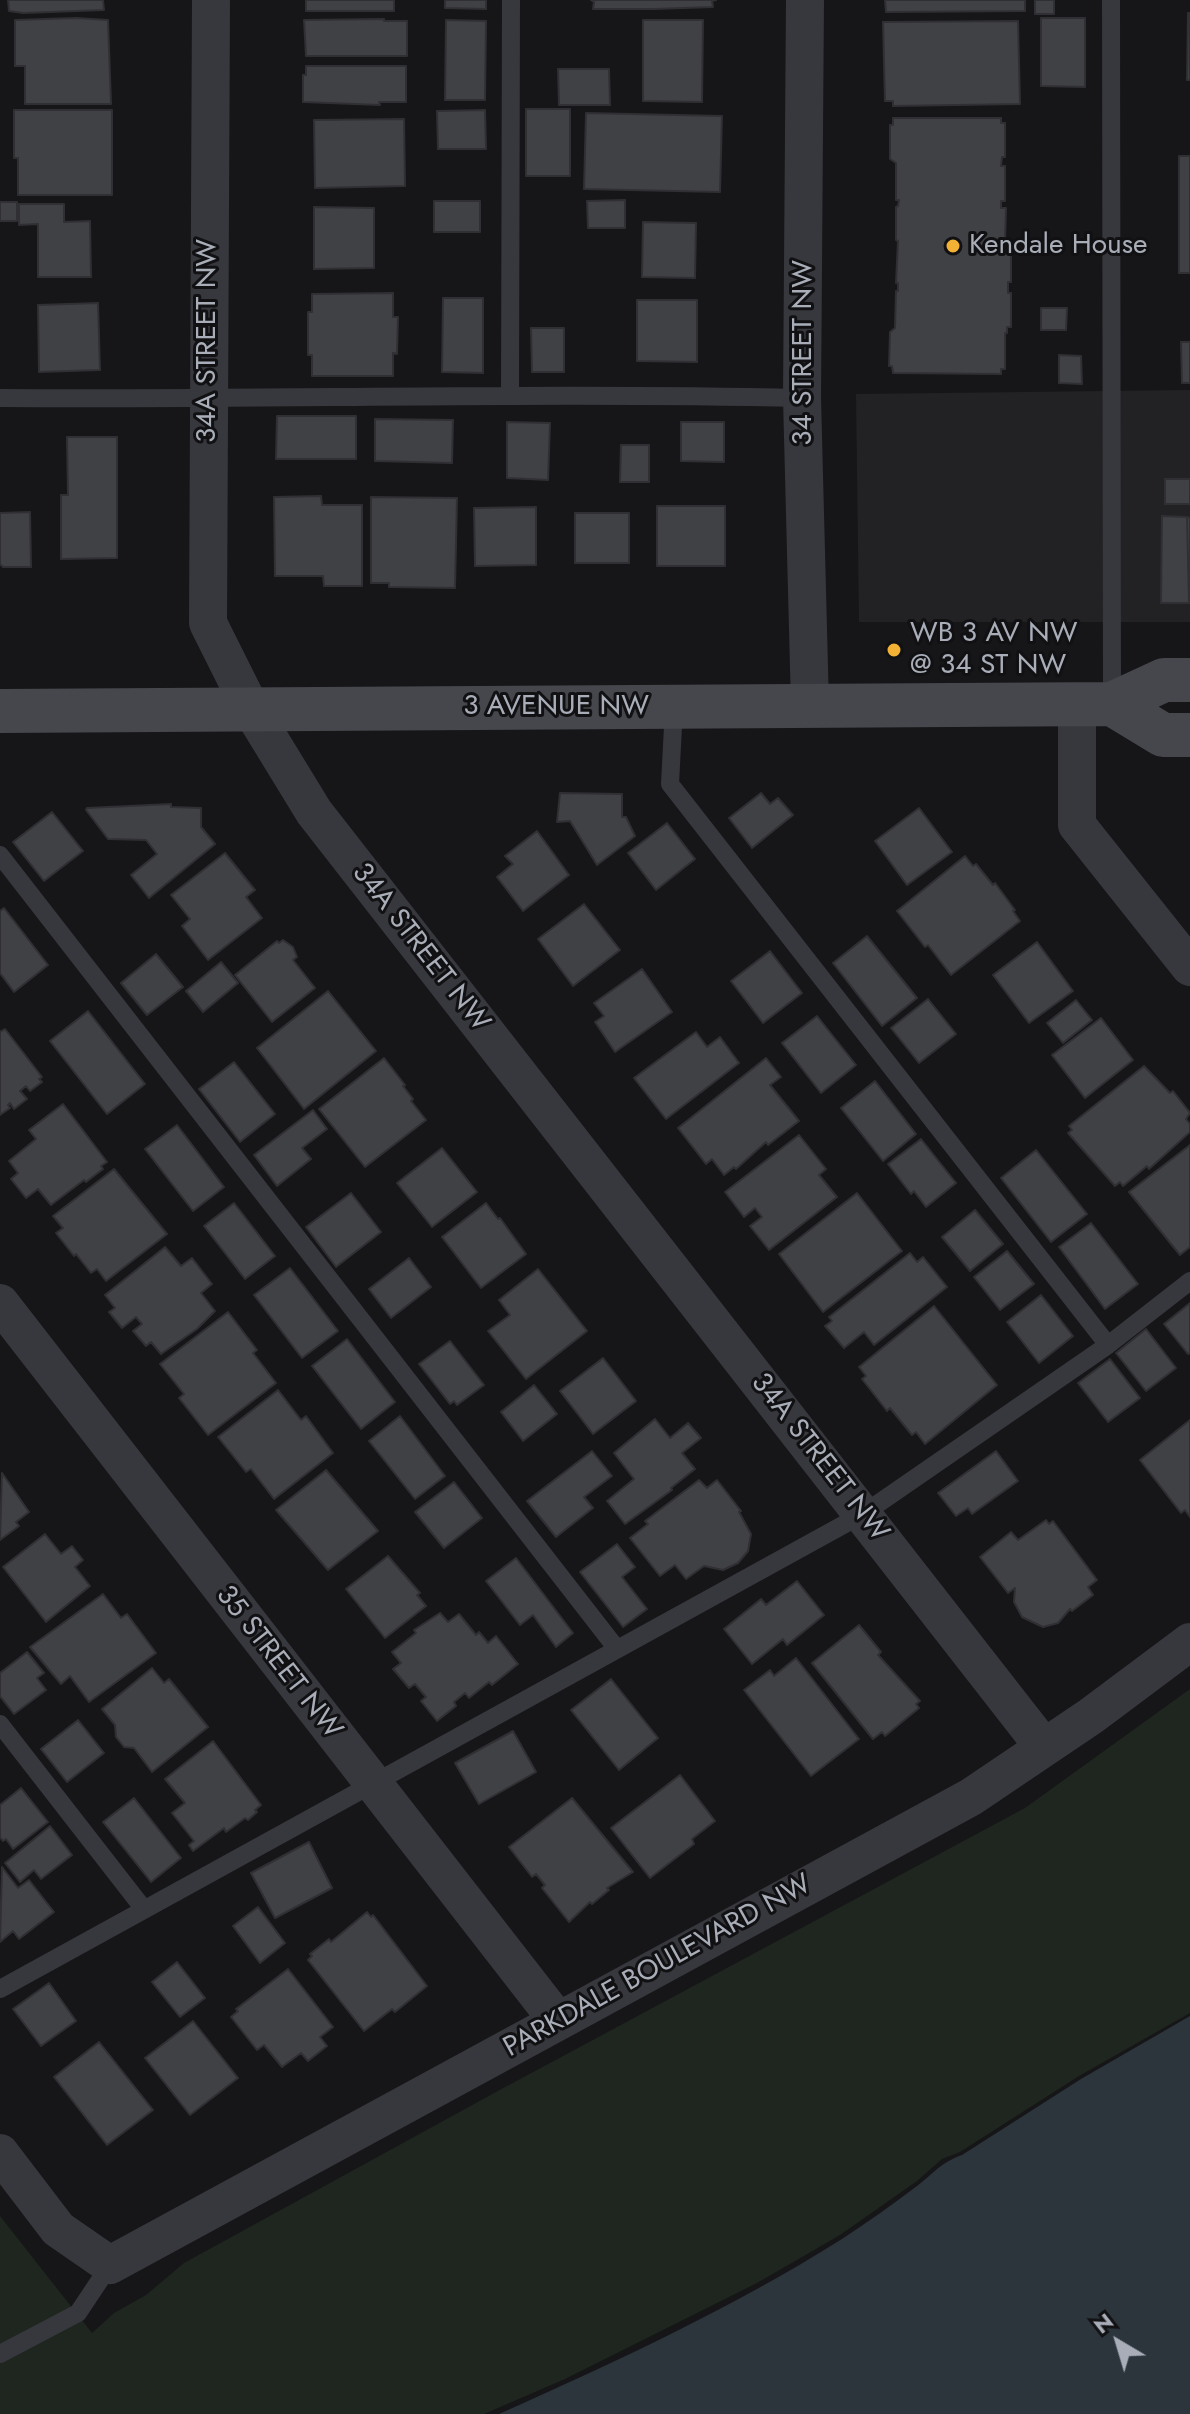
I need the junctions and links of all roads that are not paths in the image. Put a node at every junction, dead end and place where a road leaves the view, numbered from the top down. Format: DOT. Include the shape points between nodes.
graph roads {
  1 [pos="211,0"];
  2 [pos="511,0"];
  3 [pos="805,0"];
  4 [pos="1111,0"];
  5 [pos="510,394"];
  6 [pos="0,398"];
  7 [pos="802,398"];
  8 [pos="208,400"];
  9 [pos="1190,680"];
  10 [pos="1095,704"];
  11 [pos="810,706"];
  12 [pos="674,707"];
  13 [pos="251,709"];
  14 [pos="0,711"];
  15 [pos="1190,735"];
  16 [pos="0,855"];
  17 [pos="1190,967"];
  18 [pos="1190,1281"];
  19 [pos="2,1311"];
  20 [pos="1108,1345"];
  21 [pos="863,1514"];
  22 [pos="1190,1642"];
  23 [pos="617,1649"];
  24 [pos="0,1724"];
  25 [pos="1043,1746"];
  26 [pos="372,1785"];
  27 [pos="143,1908"];
  28 [pos="0,1989"];
  29 [pos="558,2021"];
  30 [pos="0,2153"];
  31 [pos="110,2265"];
  32 [pos="0,2354"];
  1 -- 8 [label="street, 34A STREET NW"];
  2 -- 5 [label="lane"];
  3 -- 7 [label="street, 34 STREET NW"];
  4 -- 10 [label="lane"];
  5 -- 7 [label="lane"];
  5 -- 8 [label="lane"];
  6 -- 8 [label="lane"];
  7 -- 11 [label="street, 34 STREET NW"];
  8 -- 13 [label="street, 34A STREET NW" via="208,623"];
  9 -- 10 [label="main road, 3 AVENUE NW" via="1164,680"];
  10 -- 11 [label="main road, 3 AVENUE NW"];
  10 -- 15 [label="main road" via="1163,735"];
  10 -- 17 [label="street" via="1077,825"];
  11 -- 12 [label="main road, 3 AVENUE NW"];
  12 -- 13 [label="main road, 3 AVENUE NW"];
  12 -- 20 [label="lane" via="670,784"];
  13 -- 14 [label="main road, 3 AVENUE NW"];
  13 -- 21 [label="street, 34A STREET NW" via="314,812"];
  16 -- 23 [label="lane"];
  18 -- 20 [label="lane"];
  19 -- 26 [label="street, 35 STREET NW"];
  20 -- 21 [label="lane"];
  21 -- 23 [label="lane"];
  21 -- 25 [label="street, 34A STREET NW"];
  22 -- 25 [label="street, PARKDALE BOULEVARD NW"];
  23 -- 26 [label="lane"];
  24 -- 27 [label="lane"];
  25 -- 29 [label="street, PARKDALE BOULEVARD NW" via="971,1797"];
  26 -- 27 [label="lane"];
  26 -- 29 [label="street, 35 STREET NW"];
  27 -- 28 [label="lane"];
  29 -- 31 [label="street, PARKDALE BOULEVARD NW"];
  30 -- 31 [label="street" via="58,2229"];
  31 -- 32 [label="lane" via="78,2313"];
}
